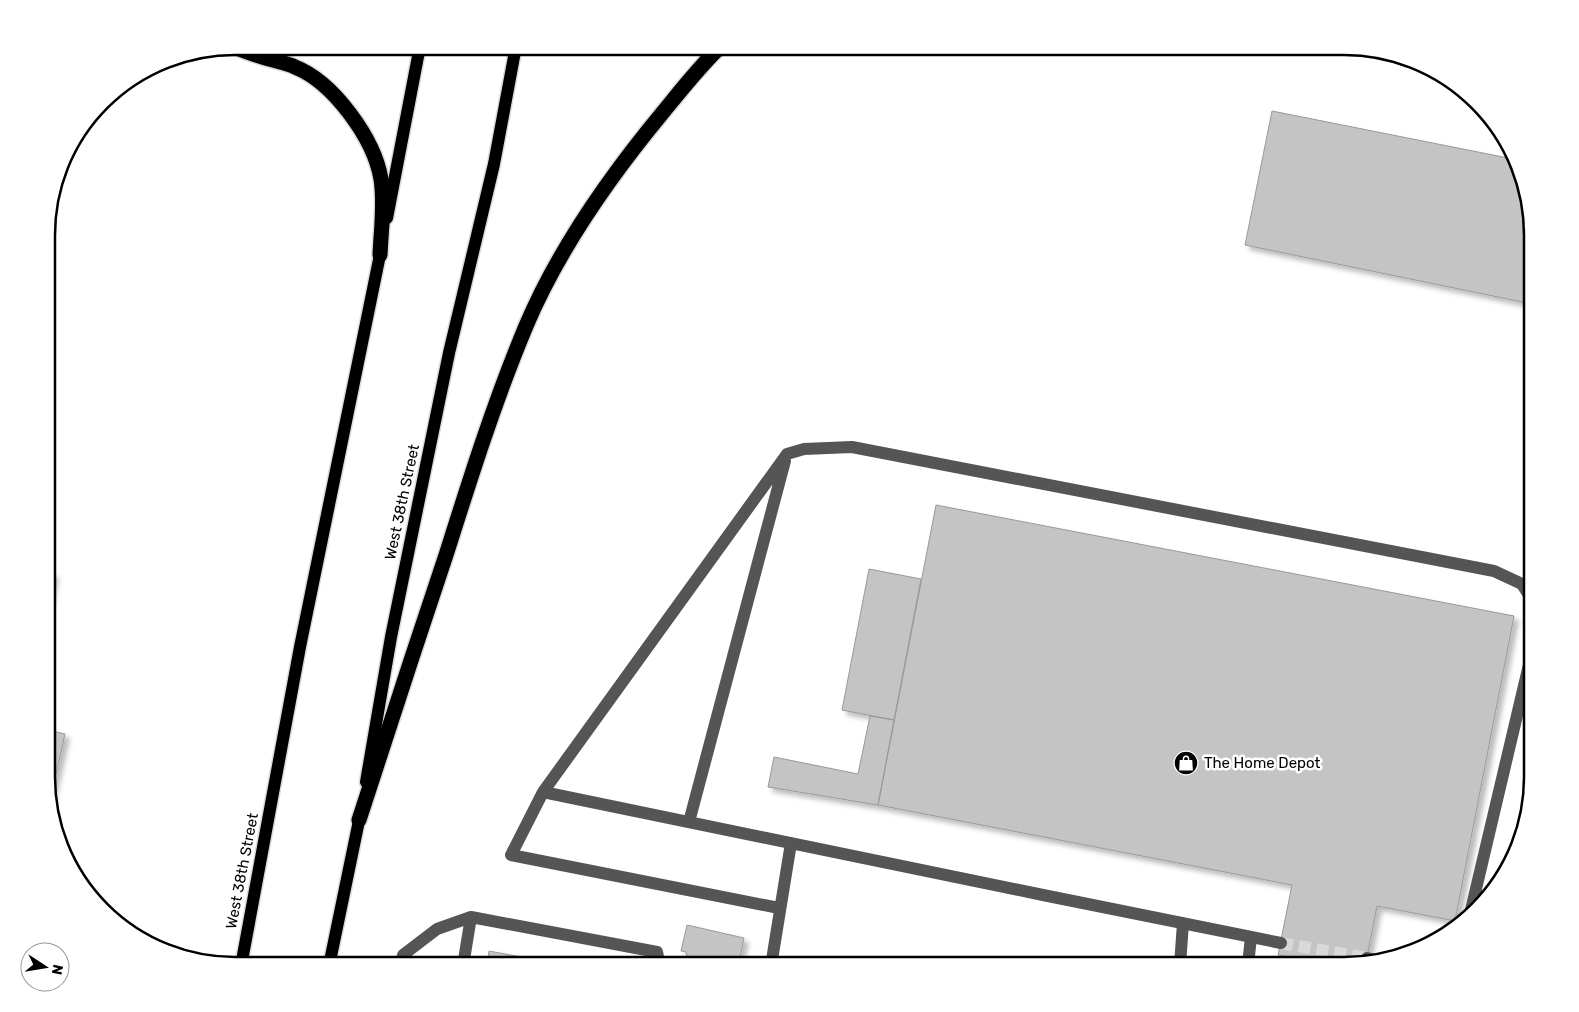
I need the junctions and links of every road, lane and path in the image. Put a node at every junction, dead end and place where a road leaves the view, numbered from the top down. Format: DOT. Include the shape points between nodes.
graph roads {
  1 [pos="256,55"];
  2 [pos="418,55"];
  3 [pos="514,55"];
  4 [pos="712,55"];
  5 [pos="380,255"];
  6 [pos="787,454"];
  7 [pos="1524,587"];
  8 [pos="1524,685"];
  9 [pos="543,792"];
  10 [pos="359,820"];
  11 [pos="689,822"];
  12 [pos="790,843"];
  13 [pos="1472,903"];
  14 [pos="779,908"];
  15 [pos="472,917"];
  16 [pos="1184,923"];
  17 [pos="1251,937"];
  18 [pos="1281,942"];
  19 [pos="243,957"];
  20 [pos="331,957"];
  21 [pos="402,957"];
  22 [pos="465,957"];
  23 [pos="658,957"];
  24 [pos="772,957"];
  25 [pos="1181,957"];
  26 [pos="1249,957"];
  1 -- 5 [label="highway" via="295,66 311,75 361,130 373,152 380,177 383,198"];
  2 -- 5 [label="main road, West 38th Street"];
  3 -- 10 [label="main road, West 38th Street" via="494,164 449,353 400,591"];
  4 -- 10 [label="highway" via="629,153 564,252 526,324 488,422"];
  5 -- 19 [label="main road, West 38th Street" via="298,656"];
  6 -- 7 [label="lane" via="804,449 852,447 1494,572"];
  6 -- 9 [label="lane"];
  6 -- 11 [label="lane"];
  8 -- 13 [label="lane"];
  9 -- 11 [label="lane"];
  9 -- 14 [label="lane" via="511,855"];
  10 -- 20 [label="main road, West 38th Street"];
  11 -- 12 [label="lane"];
  12 -- 14 [label="lane"];
  12 -- 16 [label="lane"];
  14 -- 24 [label="lane"];
  15 -- 21 [label="lane" via="436,928"];
  15 -- 22 [label="lane"];
  15 -- 23 [label="lane" via="657,952"];
  16 -- 17 [label="lane"];
  16 -- 25 [label="lane"];
  17 -- 18 [label="lane"];
  17 -- 26 [label="lane"];
}
